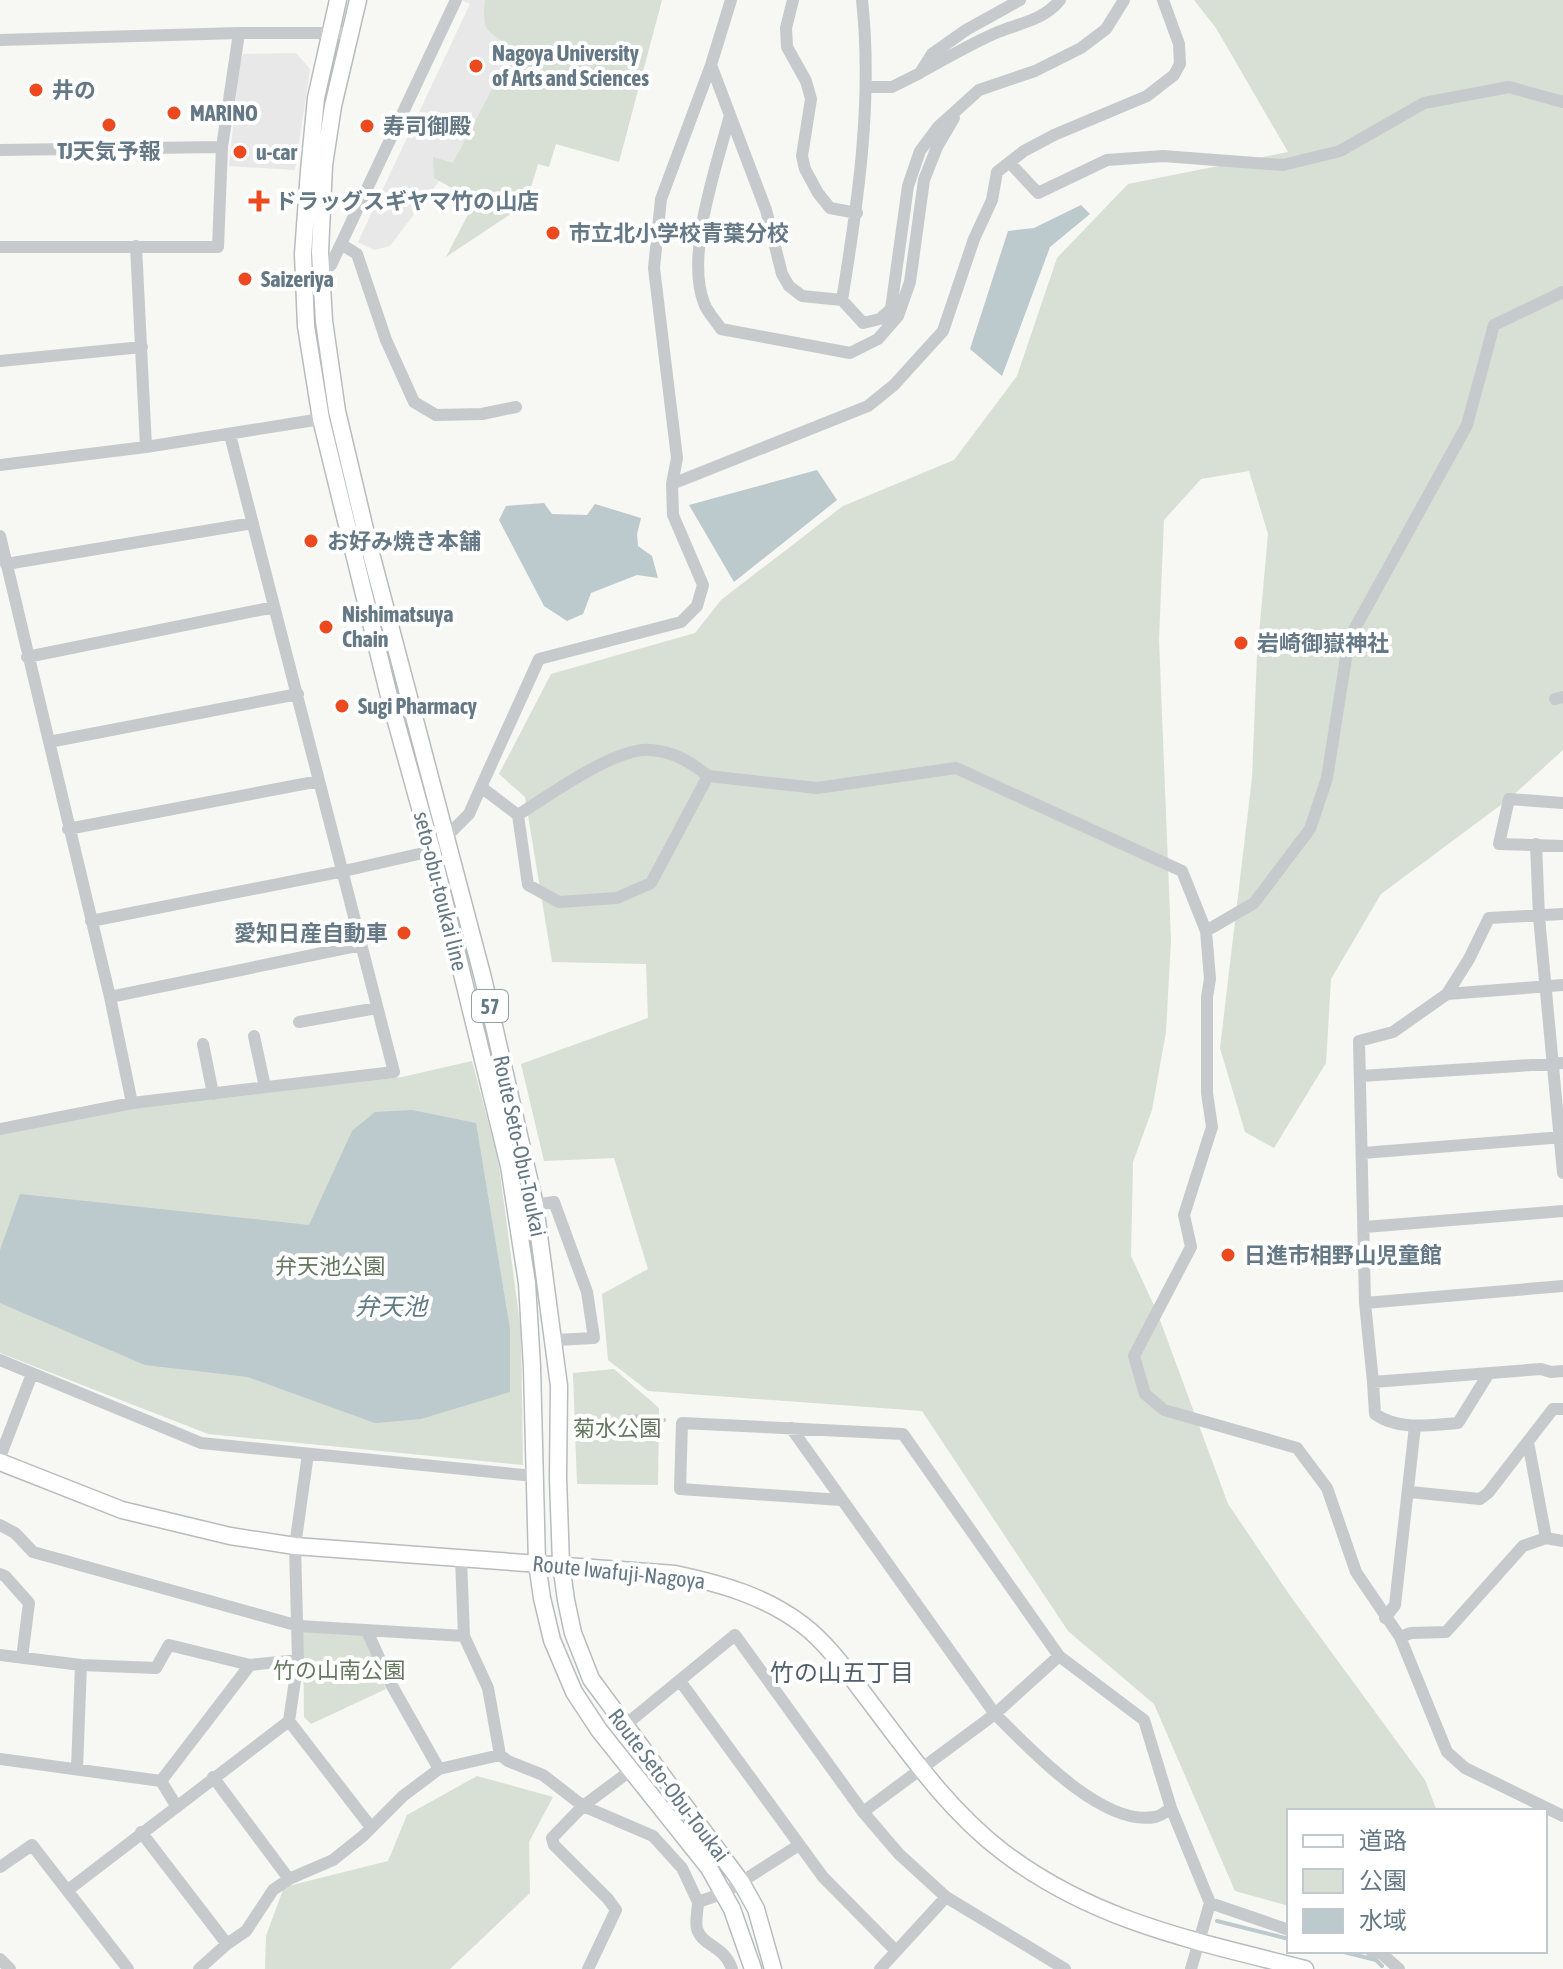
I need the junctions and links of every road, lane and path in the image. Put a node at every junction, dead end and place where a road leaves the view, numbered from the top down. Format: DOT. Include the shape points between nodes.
graph roads {
  1 [pos="338,0"];
  2 [pos="358,0"];
  3 [pos="456,0"];
  4 [pos="731,0"];
  5 [pos="793,0"];
  6 [pos="862,0"];
  7 [pos="1020,0"];
  8 [pos="1060,0"];
  9 [pos="1124,0"];
  10 [pos="1163,0"];
  11 [pos="329,31"];
  12 [pos="239,33"];
  13 [pos="349,33"];
  14 [pos="0,40"];
  15 [pos="711,65"];
  16 [pos="920,73"];
  17 [pos="866,87"];
  18 [pos="979,90"];
  19 [pos="1563,102"];
  20 [pos="730,115"];
  21 [pos="222,147"];
  22 [pos="0,150"];
  23 [pos="1010,163"];
  24 [pos="857,213"];
  25 [pos="341,244"];
  26 [pos="136,246"];
  27 [pos="0,247"];
  28 [pos="321,271"];
  29 [pos="1563,292"];
  30 [pos="842,300"];
  31 [pos="142,347"];
  32 [pos="0,361"];
  33 [pos="516,407"];
  34 [pos="321,419"];
  35 [pos="230,435"];
  36 [pos="146,447"];
  37 [pos="0,465"];
  38 [pos="672,484"];
  39 [pos="253,523"];
  40 [pos="0,536"];
  41 [pos="6,564"];
  42 [pos="274,607"];
  43 [pos="27,657"];
  44 [pos="298,694"];
  45 [pos="49,742"];
  46 [pos="708,776"];
  47 [pos="319,781"];
  48 [pos="481,787"];
  49 [pos="1563,803"];
  50 [pos="518,815"];
  51 [pos="68,829"];
  52 [pos="447,837"];
  53 [pos="1536,844"];
  54 [pos="1563,846"];
  55 [pos="432,851"];
  56 [pos="344,871"];
  57 [pos="1563,914"];
  58 [pos="1539,917"];
  59 [pos="91,921"];
  60 [pos="1206,931"];
  61 [pos="361,945"];
  62 [pos="1563,985"];
  63 [pos="1546,988"];
  64 [pos="1447,994"];
  65 [pos="110,997"];
  66 [pos="377,1008"];
  67 [pos="299,1022"];
  68 [pos="254,1036"];
  69 [pos="203,1044"];
  70 [pos="1558,1064"];
  71 [pos="1361,1076"];
  72 [pos="265,1087"];
  73 [pos="213,1094"];
  74 [pos="132,1103"];
  75 [pos="0,1129"];
  76 [pos="1562,1137"];
  77 [pos="1363,1153"];
  78 [pos="1563,1173"];
  79 [pos="535,1205"];
  80 [pos="1563,1211"];
  81 [pos="1365,1227"];
  82 [pos="1563,1286"];
  83 [pos="1365,1303"];
  84 [pos="555,1340"];
  85 [pos="0,1360"];
  86 [pos="1563,1371"];
  87 [pos="1489,1373"];
  88 [pos="32,1374"];
  89 [pos="1373,1382"];
  90 [pos="1563,1409"];
  91 [pos="1415,1426"];
  92 [pos="791,1428"];
  93 [pos="1528,1442"];
  94 [pos="308,1454"];
  95 [pos="0,1459"];
  96 [pos="534,1476"];
  97 [pos="1410,1492"];
  98 [pos="841,1500"];
  99 [pos="0,1525"];
  100 [pos="1546,1538"];
  101 [pos="1563,1541"];
  102 [pos="295,1546"];
  103 [pos="461,1559"];
  104 [pos="537,1563"];
  105 [pos="561,1564"];
  106 [pos="0,1574"];
  107 [pos="1385,1618"];
  108 [pos="299,1626"];
  109 [pos="367,1631"];
  110 [pos="464,1636"];
  111 [pos="1400,1637"];
  112 [pos="0,1655"];
  113 [pos="1059,1656"];
  114 [pos="22,1658"];
  115 [pos="298,1660"];
  116 [pos="81,1665"];
  117 [pos="250,1665"];
  118 [pos="680,1681"];
  119 [pos="995,1714"];
  120 [pos="289,1721"];
  121 [pos="624,1726"];
  122 [pos="500,1755"];
  123 [pos="0,1759"];
  124 [pos="77,1768"];
  125 [pos="439,1769"];
  126 [pos="921,1769"];
  127 [pos="630,1771"];
  128 [pos="213,1777"];
  129 [pos="161,1781"];
  130 [pos="583,1806"];
  131 [pos="177,1807"];
  132 [pos="1171,1808"];
  133 [pos="863,1812"];
  134 [pos="1563,1816"];
  135 [pos="370,1826"];
  136 [pos="141,1832"];
  137 [pos="799,1845"];
  138 [pos="0,1867"];
  139 [pos="289,1879"];
  140 [pos="741,1882"];
  141 [pos="68,1890"];
  142 [pos="724,1893"];
  143 [pos="946,1897"];
  144 [pos="698,1902"];
  145 [pos="1210,1903"];
  146 [pos="1287,1929"];
  147 [pos="1197,1942"];
  148 [pos="227,1944"];
  149 [pos="895,1950"];
  150 [pos="1378,1953"];
  151 [pos="1251,1962"];
  152 [pos="128,1969"];
  153 [pos="199,1969"];
  154 [pos="588,1969"];
  155 [pos="732,1969"];
  156 [pos="753,1969"];
  157 [pos="773,1969"];
  158 [pos="880,1969"];
  159 [pos="1065,1969"];
  160 [pos="1191,1969"];
  161 [pos="1305,1969"];
  162 [pos="1399,1969"];
  1 -- 11 [label="main road, seto-obu-toukai line / 57"];
  2 -- 13 [label="main road, Route Seto-Obu-Toukai / 57"];
  3 -- 25 [label="street"];
  4 -- 15 [label="street"];
  5 -- 24 [label="street" via="787,47 811,99 802,156 805,169 830,208"];
  6 -- 17 [label="street"];
  7 -- 16 [label="street" via="932,54"];
  8 -- 16 [label="street" via="1032,20"];
  9 -- 18 [label="street" via="1106,29 1081,48"];
  10 -- 23 [label="street" via="1179,44 1180,64 1174,75 1147,96 1054,135"];
  11 -- 12 [label="street"];
  11 -- 13 [label="street"];
  11 -- 34 [label="main road, seto-obu-toukai line / 57" via="316,98 303,254 306,326"];
  12 -- 14 [label="street"];
  12 -- 21 [label="street"];
  13 -- 28 [label="main road, Route Seto-Obu-Toukai / 57" via="324,165"];
  15 -- 20 [label="street"];
  15 -- 38 [label="street" via="661,199 654,268 677,458"];
  16 -- 17 [label="street" via="892,87"];
  17 -- 24 [label="street"];
  18 -- 20 [label="street" via="959,108 924,180 910,282 898,316 878,339 850,353 721,329 704,304 699,267 702,227"];
  18 -- 30 [label="street" via="920,151 908,186 891,309 880,319 863,323"];
  19 -- 23 [label="street" via="1509,87 1424,103 1340,151 1283,165 1163,156 1107,160 1038,193"];
  20 -- 30 [label="street" via="789,286 802,296"];
  21 -- 22 [label="street"];
  21 -- 26 [label="street" via="218,247"];
  23 -- 38 [label="street" via="997,172 992,200 943,331 894,385 868,406"];
  24 -- 30 [label="street"];
  25 -- 28 [label="street" via="331,265"];
  25 -- 33 [label="street" via="357,254 414,402 436,415"];
  26 -- 27 [label="street"];
  26 -- 31 [label="street"];
  28 -- 52 [label="main road, Route Seto-Obu-Toukai / 57" via="337,411"];
  29 -- 60 [label="street" via="1494,325 1467,425 1349,639 1327,778 1310,829 1254,903"];
  31 -- 32 [label="street"];
  31 -- 36 [label="street"];
  34 -- 35 [label="street"];
  34 -- 55 [label="main road, seto-obu-toukai line / 57"];
  35 -- 36 [label="street"];
  35 -- 39 [label="street"];
  36 -- 37 [label="street"];
  38 -- 48 [label="street" via="673,515 703,585 697,606 681,622 539,659"];
  39 -- 41 [label="street"];
  39 -- 42 [label="street"];
  40 -- 41 [label="street"];
  41 -- 43 [label="street"];
  42 -- 43 [label="street"];
  42 -- 44 [label="street"];
  43 -- 45 [label="street"];
  44 -- 45 [label="street"];
  44 -- 47 [label="street"];
  45 -- 51 [label="street"];
  46 -- 50 [label="street" via="687,759 650,749 606,760"];
  46 -- 50 [label="street" via="651,883 617,898 559,902 528,885"];
  46 -- 60 [label="street" via="817,788 956,768 1182,871"];
  47 -- 51 [label="street"];
  47 -- 56 [label="street"];
  48 -- 50 [label="street"];
  48 -- 52 [label="street" via="469,814"];
  49 -- 53 [label="street" via="1509,799 1499,844"];
  51 -- 59 [label="street"];
  52 -- 55 [label="street"];
  52 -- 79 [label="main road, Route Seto-Obu-Toukai / 57"];
  53 -- 54 [label="street"];
  53 -- 58 [label="street"];
  55 -- 56 [label="street"];
  55 -- 96 [label="main road, seto-obu-toukai line / 57" via="511,1181 527,1283"];
  56 -- 59 [label="street"];
  56 -- 61 [label="street"];
  57 -- 58 [label="street"];
  58 -- 63 [label="street"];
  58 -- 64 [label="street" via="1489,918"];
  59 -- 65 [label="street"];
  60 -- 107 [label="street" via="1212,1127 1184,1215 1191,1247 1134,1356 1145,1394 1164,1410 1297,1448 1327,1488 1356,1572"];
  61 -- 65 [label="street"];
  61 -- 66 [label="street"];
  62 -- 63 [label="street"];
  63 -- 64 [label="street"];
  63 -- 70 [label="street"];
  64 -- 71 [label="street" via="1393,1032 1359,1041"];
  65 -- 74 [label="street"];
  66 -- 67 [label="street"];
  66 -- 72 [label="street" via="394,1072"];
  68 -- 72 [label="street"];
  69 -- 73 [label="street"];
  70 -- 71 [label="street"];
  70 -- 76 [label="street"];
  71 -- 77 [label="street"];
  72 -- 73 [label="street"];
  73 -- 74 [label="street"];
  74 -- 75 [label="street"];
  76 -- 77 [label="street"];
  76 -- 78 [label="street"];
  77 -- 81 [label="street"];
  79 -- 84 [label="main road, Route Seto-Obu-Toukai / 57"];
  79 -- 84 [label="street" via="554,1202 587,1292 594,1338"];
  80 -- 81 [label="street"];
  81 -- 83 [label="street"];
  82 -- 83 [label="street"];
  83 -- 89 [label="street"];
  84 -- 105 [label="main road, Route Seto-Obu-Toukai / 57"];
  85 -- 88 [label="street"];
  86 -- 87 [label="street"];
  87 -- 89 [label="street"];
  87 -- 91 [label="street" via="1458,1423"];
  88 -- 94 [label="street" via="201,1443"];
  88 -- 95 [label="street"];
  89 -- 91 [label="street" via="1375,1414 1388,1423"];
  90 -- 93 [label="street" via="1553,1409"];
  91 -- 97 [label="street"];
  92 -- 98 [label="street"];
  92 -- 98 [label="street" via="682,1423 680,1489"];
  92 -- 113 [label="street" via="903,1434"];
  93 -- 97 [label="street" via="1480,1499"];
  93 -- 100 [label="street"];
  94 -- 96 [label="street"];
  94 -- 102 [label="street"];
  95 -- 102 [label="main road, Route Iwafuji-Nagoya" via="146,1517"];
  96 -- 104 [label="main road, seto-obu-toukai line / 57"];
  97 -- 107 [label="street" via="1395,1605"];
  98 -- 119 [label="street"];
  99 -- 108 [label="street" via="33,1552"];
  100 -- 101 [label="street"];
  100 -- 111 [label="street" via="1523,1546 1446,1632"];
  102 -- 103 [label="main road, Route Iwafuji-Nagoya"];
  102 -- 108 [label="street"];
  103 -- 104 [label="main road, Route Iwafuji-Nagoya"];
  103 -- 110 [label="street"];
  104 -- 105 [label="main road, Route Iwafuji-Nagoya"];
  104 -- 127 [label="main road, seto-obu-toukai line / 57" via="552,1640 574,1692"];
  105 -- 121 [label="main road, Route Seto-Obu-Toukai / 57" via="573,1633 591,1679"];
  105 -- 126 [label="main road, Route Iwafuji-Nagoya" via="675,1574 720,1583 766,1601 805,1626 841,1664"];
  106 -- 114 [label="street" via="29,1603"];
  107 -- 111 [label="street"];
  108 -- 109 [label="street"];
  108 -- 115 [label="street"];
  109 -- 110 [label="street"];
  109 -- 125 [label="street"];
  110 -- 122 [label="street" via="488,1688"];
  111 -- 134 [label="street" via="1447,1752 1465,1768"];
  112 -- 114 [label="street"];
  113 -- 119 [label="street"];
  113 -- 132 [label="street" via="1144,1720"];
  114 -- 116 [label="street"];
  115 -- 117 [label="street"];
  115 -- 120 [label="street"];
  116 -- 117 [label="street" via="156,1668 169,1645"];
  116 -- 124 [label="street"];
  117 -- 129 [label="street"];
  118 -- 121 [label="street"];
  118 -- 133 [label="street" via="735,1635"];
  118 -- 137 [label="street"];
  119 -- 126 [label="street"];
  119 -- 132 [label="street" via="1034,1753 1105,1806 1130,1817 1157,1817"];
  120 -- 128 [label="street"];
  120 -- 135 [label="street"];
  121 -- 140 [label="main road, Route Seto-Obu-Toukai / 57"];
  122 -- 125 [label="street"];
  122 -- 130 [label="street" via="543,1775"];
  123 -- 124 [label="street"];
  124 -- 129 [label="street"];
  125 -- 135 [label="street"];
  126 -- 133 [label="street"];
  126 -- 147 [label="main road, Route Iwafuji-Nagoya" via="955,1810 1044,1879 1097,1909"];
  127 -- 130 [label="street"];
  127 -- 142 [label="main road, seto-obu-toukai line / 57"];
  128 -- 131 [label="street"];
  128 -- 139 [label="street"];
  129 -- 131 [label="street"];
  130 -- 144 [label="street" via="653,1836 682,1868"];
  130 -- 154 [label="street" via="552,1838 616,1910"];
  131 -- 136 [label="street"];
  132 -- 145 [label="street"];
  133 -- 143 [label="street"];
  135 -- 139 [label="street" via="333,1860"];
  136 -- 141 [label="street"];
  136 -- 148 [label="street"];
  137 -- 140 [label="street"];
  137 -- 149 [label="street"];
  138 -- 141 [label="street" via="32,1845"];
  139 -- 148 [label="street" via="273,1890 246,1931"];
  140 -- 142 [label="street"];
  140 -- 157 [label="main road, Route Seto-Obu-Toukai / 57" via="756,1909"];
  141 -- 152 [label="street"];
  142 -- 144 [label="street"];
  142 -- 156 [label="main road, seto-obu-toukai line / 57"];
  143 -- 149 [label="street"];
  143 -- 159 [label="street"];
  144 -- 155 [label="street" via="697,1929 726,1953"];
  145 -- 146 [label="street"];
  145 -- 147 [label="street"];
  147 -- 151 [label="main road, Route Iwafuji-Nagoya"];
  147 -- 160 [label="street"];
  148 -- 153 [label="street"];
  149 -- 158 [label="street"];
  150 -- 162 [label="street"];
  151 -- 161 [label="main road, Route Iwafuji-Nagoya"];
}
